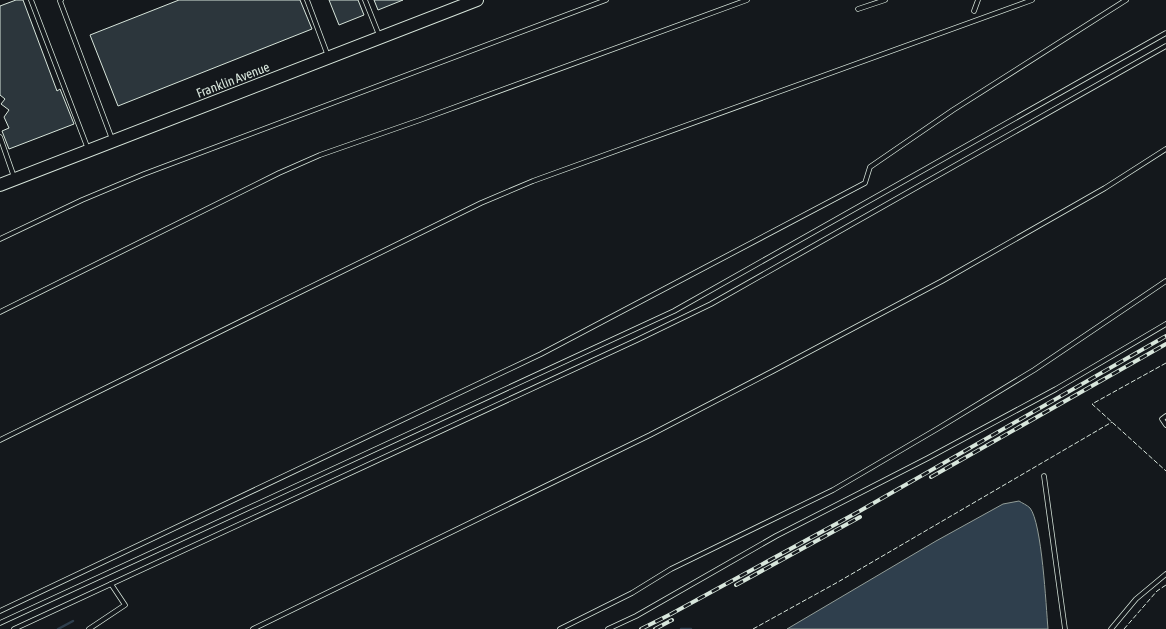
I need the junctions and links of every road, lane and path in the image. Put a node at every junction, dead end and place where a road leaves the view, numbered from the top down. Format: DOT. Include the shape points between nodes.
graph roads {
  1 [pos="31,0"];
  2 [pos="61,0"];
  3 [pos="307,0"];
  4 [pos="365,0"];
  5 [pos="477,0"];
  6 [pos="606,0"];
  7 [pos="747,0"];
  8 [pos="885,0"];
  9 [pos="978,0"];
  10 [pos="1032,0"];
  11 [pos="1126,0"];
  12 [pos="858,9"];
  13 [pos="974,11"];
  14 [pos="1166,33"];
  15 [pos="380,38"];
  16 [pos="1166,46"];
  17 [pos="328,58"];
  18 [pos="0,137"];
  19 [pos="113,142"];
  20 [pos="1166,149"];
  21 [pos="88,151"];
  22 [pos="15,179"];
  23 [pos="0,185"];
  24 [pos="0,239"];
  25 [pos="1166,281"];
  26 [pos="0,312"];
  27 [pos="1166,324"];
  28 [pos="1166,416"];
  29 [pos="1166,425"];
  30 [pos="0,440"];
  31 [pos="1044,476"];
  32 [pos="1166,574"];
  33 [pos="111,584"];
  34 [pos="0,611"];
  35 [pos="0,623"];
  36 [pos="14,629"];
  37 [pos="89,629"];
  38 [pos="253,629"];
  39 [pos="560,629"];
  40 [pos="608,629"];
  41 [pos="1065,629"];
  42 [pos="1111,629"];
  1 -- 21 [label="lane"];
  2 -- 19 [label="lane"];
  3 -- 17 [label="lane"];
  4 -- 15 [label="lane"];
  5 -- 15 [label="main road, Franklin Avenue"];
  6 -- 24 [label="lane" via="144,174"];
  7 -- 26 [label="lane" via="320,156 280,173"];
  8 -- 12 [label="lane"];
  9 -- 13 [label="lane"];
  10 -- 30 [label="lane" via="487,200"];
  11 -- 34 [label="lane" via="953,110 870,167 866,183 541,354"];
  14 -- 35 [label="lane" via="674,311"];
  15 -- 17 [label="main road, Franklin Avenue"];
  16 -- 33 [label="lane" via="711,304"];
  17 -- 19 [label="main road, Franklin Avenue"];
  18 -- 22 [label="lane"];
  19 -- 21 [label="main road, Franklin Avenue"];
  20 -- 38 [label="lane" via="1106,188 942,282 773,371 650,435"];
  21 -- 22 [label="main road, Franklin Avenue"];
  22 -- 23 [label="main road, Franklin Avenue"];
  25 -- 39 [label="lane" via="1034,370 832,490 671,569 632,593"];
  27 -- 40 [label="lane" via="1056,389 776,536 636,616"];
  28 -- 29 [label="lane" via="1162,419"];
  31 -- 41 [label="lane"];
  32 -- 42 [label="lane" via="1136,599"];
  33 -- 36 [label="lane"];
  33 -- 37 [label="lane" via="125,605"];
}
